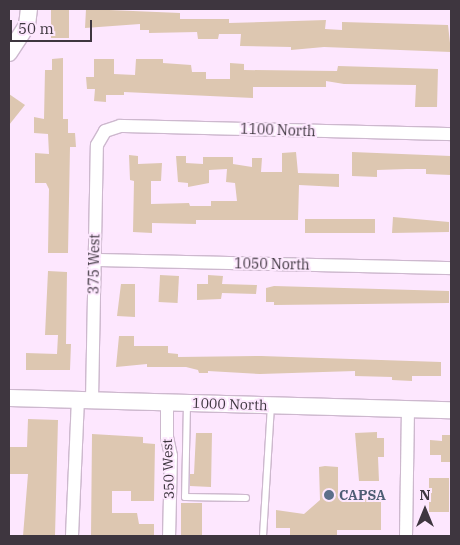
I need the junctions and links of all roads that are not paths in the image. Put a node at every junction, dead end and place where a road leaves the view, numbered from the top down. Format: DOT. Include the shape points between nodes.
graph roads {
  1 [pos="29,9"];
  2 [pos="9,54"];
  3 [pos="105,131"];
  4 [pos="451,134"];
  5 [pos="94,260"];
  6 [pos="451,268"];
  7 [pos="9,398"];
  8 [pos="85,400"];
  9 [pos="167,402"];
  10 [pos="187,402"];
  11 [pos="271,405"];
  12 [pos="408,409"];
  13 [pos="451,410"];
  14 [pos="246,498"];
  15 [pos="72,536"];
  16 [pos="169,536"];
  17 [pos="263,536"];
  18 [pos="406,536"];
  1 -- 2 [label="street" via="27,24"];
  3 -- 4 [label="street, 1100 North" via="120,126"];
  3 -- 5 [label="street, 375 West" via="97,145"];
  5 -- 6 [label="street, 1050 North"];
  5 -- 8 [label="street, 375 West"];
  7 -- 8 [label="street, 1000 North"];
  8 -- 9 [label="street, 1000 North"];
  8 -- 15 [label="street, 375 West"];
  9 -- 10 [label="street, 1000 North"];
  9 -- 16 [label="street, 350 West"];
  10 -- 11 [label="street, 1000 North"];
  10 -- 14 [label="lane" via="185,497"];
  11 -- 12 [label="street, 1000 North"];
  11 -- 17 [label="lane"];
  12 -- 13 [label="street, 1000 North"];
  12 -- 18 [label="street"];
}
